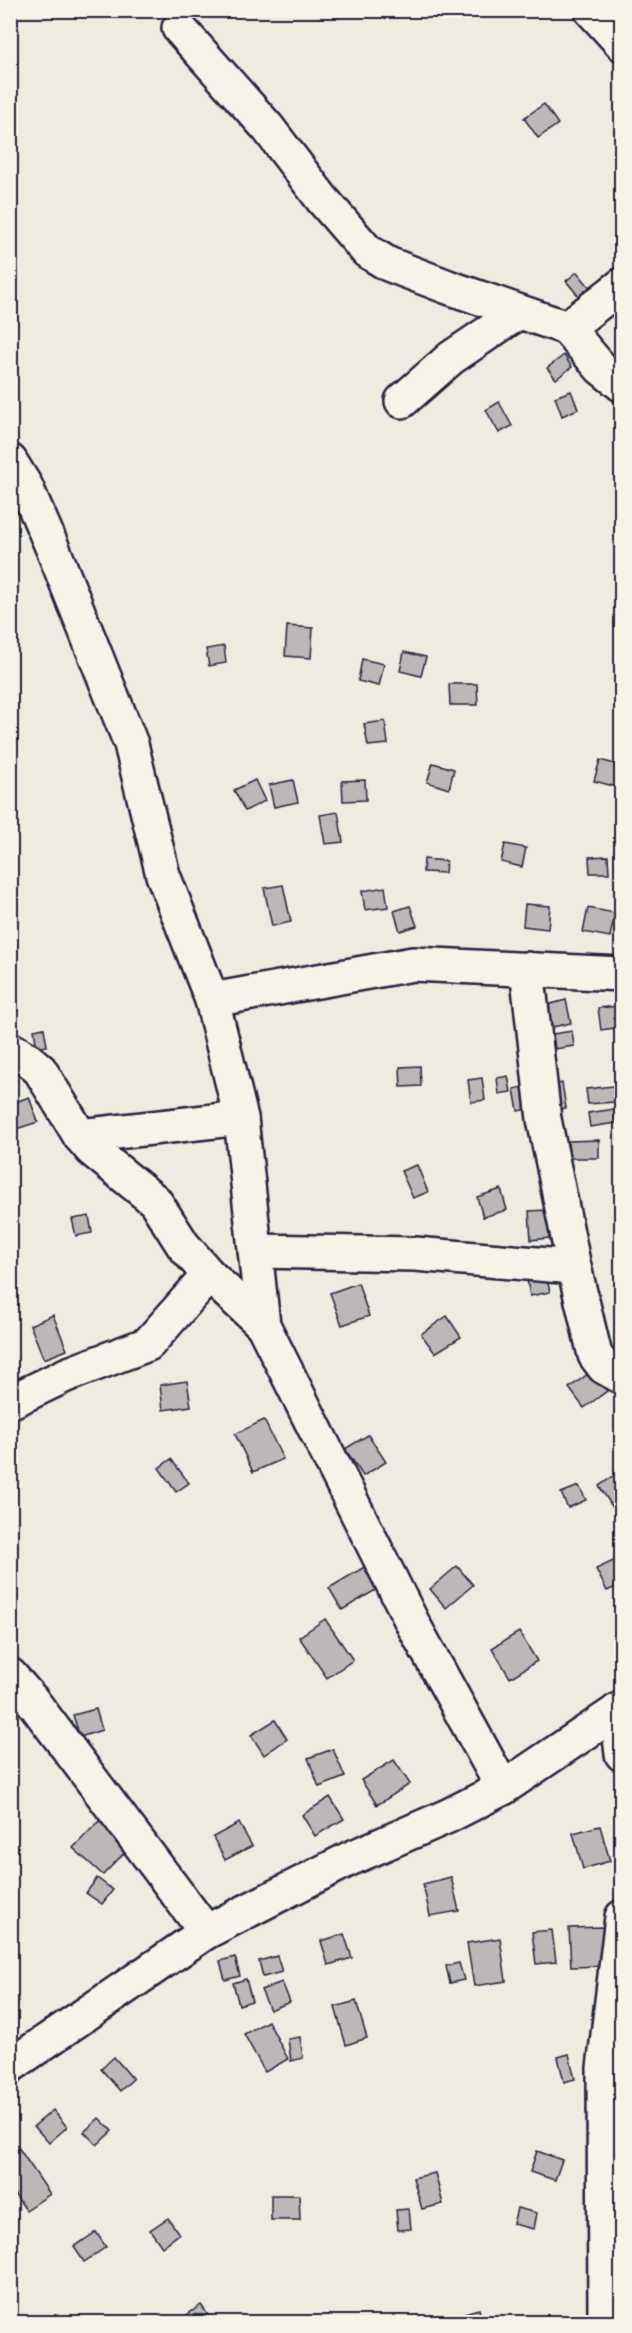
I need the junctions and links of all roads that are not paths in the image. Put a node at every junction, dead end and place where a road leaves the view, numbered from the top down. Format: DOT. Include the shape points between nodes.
graph roads {
  1 [pos="591,10"];
  2 [pos="180,28"];
  3 [pos="621,44"];
  4 [pos="621,285"];
  5 [pos="519,312"];
  6 [pos="567,328"];
  7 [pos="621,385"];
  8 [pos="402,401"];
  9 [pos="10,461"];
  10 [pos="527,969"];
  11 [pos="621,974"];
  12 [pos="212,1000"];
  13 [pos="10,1049"];
  14 [pos="241,1118"];
  15 [pos="80,1136"];
  16 [pos="256,1251"];
  17 [pos="574,1267"];
  18 [pos="209,1275"];
  19 [pos="263,1325"];
  20 [pos="621,1377"];
  21 [pos="10,1402"];
  22 [pos="10,1675"];
  23 [pos="619,1709"];
  24 [pos="621,1754"];
  25 [pos="503,1788"];
  26 [pos="621,1917"];
  27 [pos="206,1932"];
  28 [pos="10,2066"];
  29 [pos="605,2322"];
  1 -- 3 [label="street"];
  2 -- 5 [label="street" via="268,128 367,251 388,264"];
  4 -- 6 [label="street"];
  5 -- 6 [label="street"];
  5 -- 8 [label="street" via="451,357"];
  6 -- 7 [label="street"];
  9 -- 12 [label="street" via="53,549 131,744 163,875"];
  10 -- 11 [label="street"];
  10 -- 12 [label="street" via="413,964"];
  10 -- 17 [label="street" via="544,1119"];
  12 -- 14 [label="street"];
  13 -- 15 [label="street" via="40,1070"];
  14 -- 15 [label="street"];
  14 -- 16 [label="street"];
  15 -- 18 [label="street" via="155,1201 183,1245"];
  16 -- 17 [label="street" via="415,1254"];
  16 -- 19 [label="street"];
  17 -- 20 [label="street" via="596,1354 604,1366"];
  18 -- 19 [label="street"];
  18 -- 21 [label="street" via="148,1344"];
  19 -- 25 [label="street" via="414,1626"];
  22 -- 27 [label="street"];
  23 -- 24 [label="street"];
  23 -- 25 [label="street"];
  25 -- 27 [label="street" via="349,1859"];
  26 -- 29 [label="street" via="604,2068"];
  27 -- 28 [label="street"];
}
